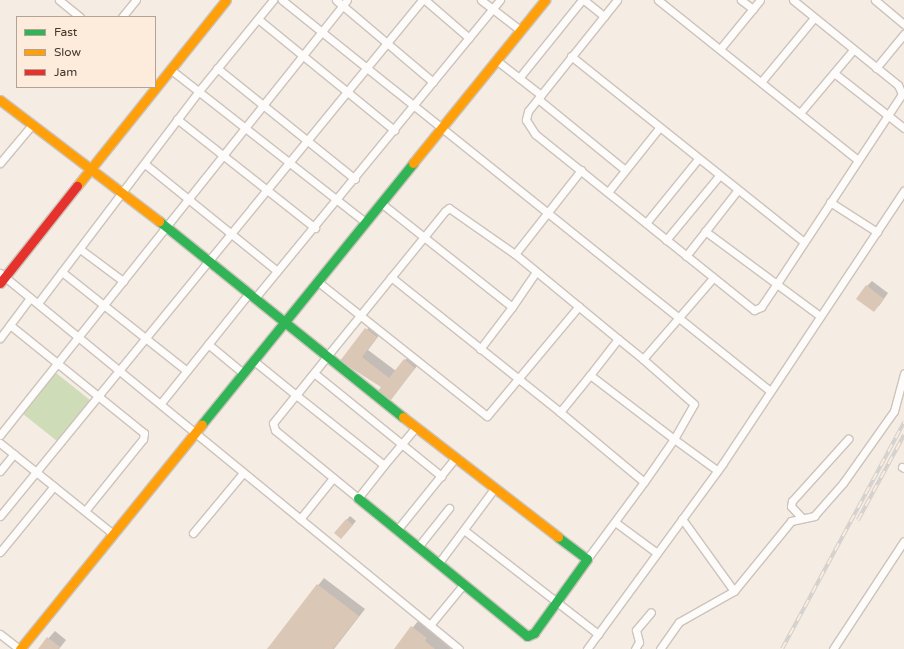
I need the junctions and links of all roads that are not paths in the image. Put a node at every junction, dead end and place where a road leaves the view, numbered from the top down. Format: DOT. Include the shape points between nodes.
graph roads {
  1 [pos="59,0"];
  2 [pos="136,0"];
  3 [pos="226,0"];
  4 [pos="273,0"];
  5 [pos="282,0"];
  6 [pos="336,0"];
  7 [pos="423,0"];
  8 [pos="482,0"];
  9 [pos="500,0"];
  10 [pos="545,0"];
  11 [pos="583,0"];
  12 [pos="617,0"];
  13 [pos="658,0"];
  14 [pos="741,0"];
  15 [pos="760,0"];
  16 [pos="793,0"];
  17 [pos="874,0"];
  18 [pos="344,2"];
  19 [pos="493,9"];
  20 [pos="753,9"];
  21 [pos="79,16"];
  22 [pos="123,16"];
  23 [pos="604,16"];
  24 [pos="814,18"];
  25 [pos="258,19"];
  26 [pos="904,24"];
  27 [pos="520,30"];
  28 [pos="321,31"];
  29 [pos="904,34"];
  30 [pos="470,38"];
  31 [pos="388,44"];
  32 [pos="720,49"];
  33 [pos="853,50"];
  34 [pos="301,56"];
  35 [pos="571,56"];
  36 [pos="496,60"];
  37 [pos="217,68"];
  38 [pos="368,68"];
  39 [pos="876,68"];
  40 [pos="170,69"];
  41 [pos="834,73"];
  42 [pos="519,78"];
  43 [pos="433,82"];
  44 [pos="761,82"];
  45 [pos="156,87"];
  46 [pos="155,88"];
  47 [pos="198,92"];
  48 [pos="348,93"];
  49 [pos="539,97"];
  50 [pos="0,100"];
  51 [pos="263,104"];
  52 [pos="414,105"];
  53 [pos="800,113"];
  54 [pos="888,116"];
  55 [pos="177,120"];
  56 [pos="31,126"];
  57 [pos="441,127"];
  58 [pos="244,128"];
  59 [pos="659,128"];
  60 [pos="904,128"];
  61 [pos="394,130"];
  62 [pos="308,141"];
  63 [pos="223,155"];
  64 [pos="698,158"];
  65 [pos="858,160"];
  66 [pos="0,163"];
  67 [pos="145,164"];
  68 [pos="289,164"];
  69 [pos="92,168"];
  70 [pos="581,170"];
  71 [pos="625,170"];
  72 [pos="719,176"];
  73 [pos="355,179"];
  74 [pos="904,190"];
  75 [pos="268,191"];
  76 [pos="737,191"];
  77 [pos="123,192"];
  78 [pos="608,192"];
  79 [pos="188,198"];
  80 [pos="337,201"];
  81 [pos="381,202"];
  82 [pos="830,202"];
  83 [pos="546,213"];
  84 [pos="365,222"];
  85 [pos="646,223"];
  86 [pos="166,226"];
  87 [pos="315,228"];
  88 [pos="705,231"];
  89 [pos="877,232"];
  90 [pos="231,234"];
  91 [pos="424,237"];
  92 [pos="666,240"];
  93 [pos="804,242"];
  94 [pos="80,249"];
  95 [pos="515,254"];
  96 [pos="686,256"];
  97 [pos="210,260"];
  98 [pos="277,271"];
  99 [pos="62,272"];
  100 [pos="536,272"];
  101 [pos="2,277"];
  102 [pos="391,277"];
  103 [pos="713,278"];
  104 [pos="123,281"];
  105 [pos="317,281"];
  106 [pos="776,285"];
  107 [pos="252,296"];
  108 [pos="30,298"];
  109 [pos="38,303"];
  110 [pos="103,306"];
  111 [pos="580,306"];
  112 [pos="512,307"];
  113 [pos="360,316"];
  114 [pos="820,316"];
  115 [pos="676,317"];
  116 [pos="285,321"];
  117 [pos="10,325"];
  118 [pos="79,337"];
  119 [pos="0,338"];
  120 [pos="618,339"];
  121 [pos="145,340"];
  122 [pos="208,344"];
  123 [pos="480,348"];
  124 [pos="328,355"];
  125 [pos="643,359"];
  126 [pos="254,361"];
  127 [pos="57,364"];
  128 [pos="120,371"];
  129 [pos="187,371"];
  130 [pos="904,372"];
  131 [pos="243,373"];
  132 [pos="314,373"];
  133 [pos="590,375"];
  134 [pos="520,380"];
  135 [pos="770,391"];
  136 [pos="296,395"];
  137 [pos="99,396"];
  138 [pos="161,403"];
  139 [pos="560,412"];
  140 [pos="416,427"];
  141 [pos="194,431"];
  142 [pos="0,435"];
  143 [pos="674,439"];
  144 [pos="848,439"];
  145 [pos="0,442"];
  146 [pos="402,444"];
  147 [pos="14,454"];
  148 [pos="455,458"];
  149 [pos="384,465"];
  150 [pos="0,471"];
  151 [pos="36,471"];
  152 [pos="718,471"];
  153 [pos="243,473"];
  154 [pos="441,476"];
  155 [pos="332,478"];
  156 [pos="644,482"];
  157 [pos="54,486"];
  158 [pos="494,489"];
  159 [pos="358,498"];
  160 [pos="450,508"];
  161 [pos="85,511"];
  162 [pos="0,516"];
  163 [pos="802,518"];
  164 [pos="300,519"];
  165 [pos="682,519"];
  166 [pos="615,522"];
  167 [pos="397,530"];
  168 [pos="464,530"];
  169 [pos="193,533"];
  170 [pos="113,534"];
  171 [pos="904,541"];
  172 [pos="418,547"];
  173 [pos="0,552"];
  174 [pos="657,554"];
  175 [pos="587,559"];
  176 [pos="438,564"];
  177 [pos="463,585"];
  178 [pos="734,591"];
  179 [pos="556,602"];
  180 [pos="651,612"];
  181 [pos="430,625"];
  182 [pos="0,634"];
  183 [pos="598,634"];
  184 [pos="20,649"];
  185 [pos="459,649"];
  186 [pos="587,649"];
  187 [pos="635,649"];
  188 [pos="660,649"];
  189 [pos="833,649"];
  1 -- 21 [label="street"];
  2 -- 22 [label="street"];
  3 -- 40 [label="street"];
  4 -- 25 [label="street"];
  5 -- 28 [label="street"];
  6 -- 18 [label="street"];
  7 -- 30 [label="street"];
  7 -- 31 [label="street"];
  8 -- 19 [label="street"];
  9 -- 19 [label="street"];
  10 -- 27 [label="street"];
  11 -- 23 [label="street"];
  11 -- 42 [label="street"];
  12 -- 23 [label="street"];
  13 -- 32 [label="street"];
  14 -- 20 [label="street"];
  15 -- 20 [label="street"];
  16 -- 24 [label="street"];
  17 -- 26 [label="street"];
  18 -- 28 [label="street"];
  18 -- 31 [label="street"];
  19 -- 27 [label="street"];
  19 -- 30 [label="street"];
  20 -- 32 [label="street"];
  23 -- 35 [label="street"];
  24 -- 33 [label="street"];
  24 -- 44 [label="street"];
  25 -- 34 [label="street"];
  25 -- 37 [label="street"];
  27 -- 36 [label="street"];
  28 -- 34 [label="street"];
  28 -- 38 [label="street"];
  29 -- 39 [label="street"];
  30 -- 43 [label="street"];
  31 -- 38 [label="street"];
  31 -- 43 [label="street"];
  32 -- 44 [label="street"];
  33 -- 39 [label="street"];
  33 -- 41 [label="street"];
  34 -- 48 [label="street"];
  34 -- 51 [label="street"];
  35 -- 49 [label="street"];
  35 -- 59 [label="street"];
  36 -- 42 [label="street"];
  36 -- 57 [label="street"];
  37 -- 47 [label="street"];
  37 -- 51 [label="street"];
  38 -- 48 [label="street"];
  38 -- 52 [label="street"];
  39 -- 54 [label="street" via="902,90 900,99"];
  40 -- 45 [label="street"];
  40 -- 47 [label="street"];
  41 -- 53 [label="street"];
  41 -- 54 [label="street"];
  42 -- 49 [label="street"];
  43 -- 52 [label="street"];
  44 -- 53 [label="street"];
  46 -- 69 [label="street"];
  47 -- 55 [label="street"];
  47 -- 58 [label="street"];
  48 -- 61 [label="street"];
  48 -- 62 [label="street"];
  49 -- 70 [label="street" via="528,111 526,120 529,127"];
  49 -- 71 [label="street"];
  50 -- 56 [label="street"];
  51 -- 58 [label="street"];
  51 -- 62 [label="street"];
  52 -- 57 [label="street"];
  52 -- 61 [label="street"];
  53 -- 65 [label="street"];
  54 -- 60 [label="street"];
  54 -- 65 [label="street"];
  55 -- 63 [label="street"];
  55 -- 67 [label="street"];
  56 -- 66 [label="street"];
  56 -- 69 [label="street"];
  57 -- 81 [label="street"];
  57 -- 83 [label="street"];
  58 -- 63 [label="street"];
  58 -- 68 [label="street"];
  59 -- 64 [label="street"];
  59 -- 71 [label="street"];
  61 -- 73 [label="street"];
  62 -- 68 [label="street"];
  62 -- 73 [label="street"];
  63 -- 75 [label="street"];
  63 -- 79 [label="street"];
  64 -- 72 [label="street"];
  64 -- 85 [label="street"];
  65 -- 82 [label="street"];
  67 -- 77 [label="street"];
  67 -- 79 [label="street"];
  68 -- 75 [label="street"];
  68 -- 80 [label="street"];
  69 -- 77 [label="street"];
  69 -- 101 [label="street"];
  70 -- 78 [label="street"];
  70 -- 83 [label="street"];
  71 -- 78 [label="street"];
  72 -- 76 [label="street"];
  72 -- 92 [label="street"];
  73 -- 80 [label="street"];
  74 -- 89 [label="street"];
  75 -- 87 [label="street"];
  75 -- 90 [label="street"];
  76 -- 88 [label="street"];
  76 -- 93 [label="street"];
  77 -- 86 [label="street"];
  77 -- 94 [label="street"];
  78 -- 85 [label="street"];
  79 -- 86 [label="street"];
  79 -- 90 [label="street"];
  80 -- 84 [label="street"];
  80 -- 87 [label="street"];
  81 -- 84 [label="street"];
  81 -- 91 [label="street"];
  82 -- 89 [label="street"];
  82 -- 93 [label="street"];
  83 -- 95 [label="street"];
  83 -- 115 [label="street"];
  84 -- 105 [label="street"];
  85 -- 92 [label="street"];
  86 -- 97 [label="street"];
  86 -- 104 [label="street"];
  87 -- 98 [label="street"];
  88 -- 96 [label="street"];
  88 -- 106 [label="street"];
  89 -- 114 [label="street"];
  90 -- 97 [label="street"];
  90 -- 98 [label="street"];
  91 -- 95 [label="street" via="445,211 456,209"];
  91 -- 102 [label="street"];
  91 -- 112 [label="street"];
  92 -- 96 [label="street"];
  93 -- 106 [label="street"];
  94 -- 99 [label="street"];
  94 -- 104 [label="street"];
  95 -- 100 [label="street"];
  96 -- 103 [label="street"];
  97 -- 107 [label="street"];
  97 -- 121 [label="street"];
  98 -- 107 [label="street"];
  99 -- 109 [label="street"];
  99 -- 110 [label="street"];
  100 -- 111 [label="street"];
  100 -- 112 [label="street"];
  101 -- 108 [label="street"];
  102 -- 113 [label="street"];
  102 -- 123 [label="street"];
  103 -- 106 [label="street" via="754,310 761,307"];
  103 -- 115 [label="street"];
  104 -- 110 [label="street"];
  105 -- 113 [label="street"];
  105 -- 116 [label="street"];
  106 -- 114 [label="street"];
  107 -- 116 [label="street"];
  107 -- 122 [label="street"];
  108 -- 109 [label="street"];
  108 -- 117 [label="street"];
  109 -- 118 [label="street"];
  110 -- 118 [label="street"];
  110 -- 121 [label="street"];
  111 -- 120 [label="street"];
  111 -- 134 [label="street"];
  112 -- 123 [label="street"];
  113 -- 124 [label="street"];
  113 -- 134 [label="street" via="482,414 491,415"];
  114 -- 135 [label="street"];
  115 -- 125 [label="street"];
  115 -- 135 [label="street"];
  116 -- 124 [label="street"];
  116 -- 126 [label="street"];
  117 -- 119 [label="street"];
  117 -- 127 [label="street"];
  118 -- 127 [label="street"];
  118 -- 128 [label="street"];
  120 -- 125 [label="street"];
  120 -- 133 [label="street"];
  121 -- 128 [label="street"];
  121 -- 129 [label="street"];
  122 -- 129 [label="street"];
  122 -- 131 [label="street"];
  123 -- 134 [label="street"];
  124 -- 132 [label="street"];
  124 -- 140 [label="street"];
  125 -- 143 [label="street" via="694,404"];
  126 -- 131 [label="street"];
  126 -- 136 [label="street"];
  127 -- 137 [label="street"];
  127 -- 142 [label="street"];
  128 -- 137 [label="street"];
  128 -- 138 [label="street"];
  129 -- 138 [label="street"];
  130 -- 163 [label="street" via="890,418 814,516"];
  131 -- 141 [label="street"];
  132 -- 136 [label="street"];
  132 -- 146 [label="street"];
  133 -- 139 [label="street"];
  133 -- 143 [label="street"];
  134 -- 139 [label="street"];
  135 -- 152 [label="street"];
  136 -- 149 [label="street"];
  136 -- 155 [label="street" via="273,426"];
  137 -- 151 [label="street"];
  137 -- 161 [label="street" via="142,430 144,436"];
  138 -- 141 [label="street"];
  139 -- 156 [label="street"];
  140 -- 146 [label="street"];
  140 -- 148 [label="street"];
  141 -- 153 [label="street"];
  141 -- 170 [label="street"];
  143 -- 152 [label="street"];
  143 -- 156 [label="street"];
  144 -- 163 [label="street" via="792,501 792,506"];
  145 -- 147 [label="street"];
  146 -- 149 [label="street"];
  146 -- 154 [label="street"];
  147 -- 150 [label="street"];
  147 -- 151 [label="street"];
  148 -- 154 [label="street"];
  148 -- 158 [label="street"];
  149 -- 159 [label="street"];
  151 -- 157 [label="street"];
  151 -- 162 [label="street"];
  152 -- 165 [label="street"];
  153 -- 164 [label="street"];
  153 -- 169 [label="street"];
  154 -- 167 [label="street"];
  155 -- 159 [label="street"];
  155 -- 164 [label="street"];
  156 -- 166 [label="street"];
  157 -- 161 [label="street"];
  157 -- 173 [label="street"];
  158 -- 168 [label="street"];
  158 -- 175 [label="street"];
  159 -- 167 [label="street"];
  160 -- 172 [label="street"];
  161 -- 170 [label="street"];
  163 -- 178 [label="street" via="791,521"];
  164 -- 181 [label="street"];
  165 -- 174 [label="street"];
  165 -- 178 [label="street"];
  166 -- 174 [label="street"];
  166 -- 175 [label="street"];
  167 -- 172 [label="street"];
  168 -- 176 [label="street"];
  168 -- 179 [label="street"];
  170 -- 184 [label="street"];
  171 -- 189 [label="street"];
  172 -- 176 [label="street"];
  174 -- 183 [label="street"];
  175 -- 179 [label="street"];
  176 -- 177 [label="street"];
  177 -- 179 [label="street" via="527,636 534,633"];
  177 -- 181 [label="street"];
  178 -- 188 [label="street" via="679,622"];
  179 -- 183 [label="street"];
  180 -- 187 [label="street" via="636,630 639,642"];
  181 -- 185 [label="street"];
  182 -- 184 [label="street"];
  183 -- 186 [label="street"];
}
